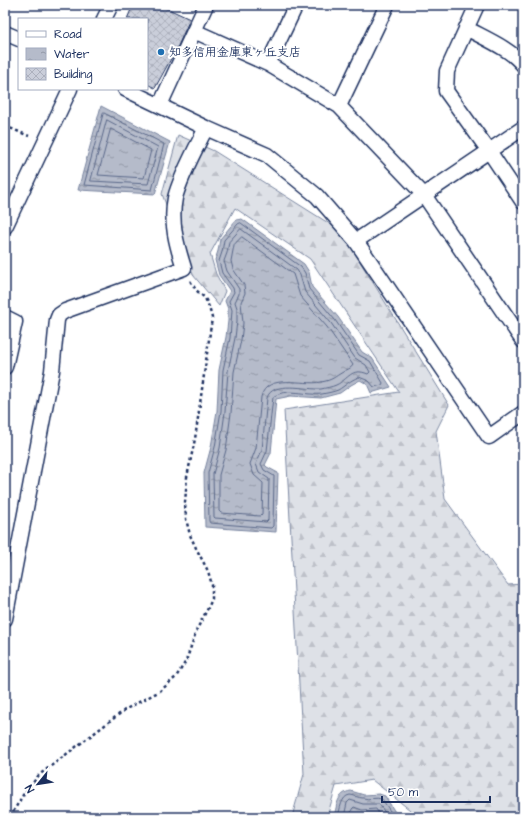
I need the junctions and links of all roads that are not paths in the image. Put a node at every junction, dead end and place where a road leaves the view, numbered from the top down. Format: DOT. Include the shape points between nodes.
graph roads {
  1 [pos="111,5"];
  2 [pos="206,5"];
  3 [pos="296,5"];
  4 [pos="387,5"];
  5 [pos="477,5"];
  6 [pos="104,18"];
  7 [pos="466,28"];
  8 [pos="194,31"];
  9 [pos="5,33"];
  10 [pos="18,39"];
  11 [pos="268,64"];
  12 [pos="523,65"];
  13 [pos="70,90"];
  14 [pos="127,90"];
  15 [pos="160,105"];
  16 [pos="339,106"];
  17 [pos="206,128"];
  18 [pos="523,128"];
  19 [pos="489,151"];
  20 [pos="424,195"];
  21 [pos="523,202"];
  22 [pos="5,227"];
  23 [pos="356,241"];
  24 [pos="5,317"];
  25 [pos="523,341"];
  26 [pos="5,366"];
  27 [pos="523,412"];
  28 [pos="5,619"];
  1 -- 6 [label="street"];
  2 -- 8 [label="street"];
  3 -- 11 [label="street"];
  4 -- 16 [label="street"];
  5 -- 7 [label="street"];
  7 -- 12 [label="street" via="513,55"];
  7 -- 19 [label="street" via="447,70 446,91"];
  8 -- 11 [label="street"];
  8 -- 15 [label="street"];
  9 -- 10 [label="street"];
  11 -- 16 [label="street"];
  13 -- 22 [label="street"];
  14 -- 15 [label="street"];
  15 -- 17 [label="street"];
  16 -- 20 [label="street"];
  17 -- 23 [label="street" via="267,155 317,196"];
  17 -- 28 [label="street" via="175,199 174,227 184,268 59,315 52,371"];
  18 -- 19 [label="street"];
  19 -- 20 [label="street"];
  19 -- 21 [label="street"];
  20 -- 23 [label="street"];
  20 -- 25 [label="street"];
  23 -- 27 [label="street" via="489,437"];
  24 -- 26 [label="street" via="15,322"];
}
